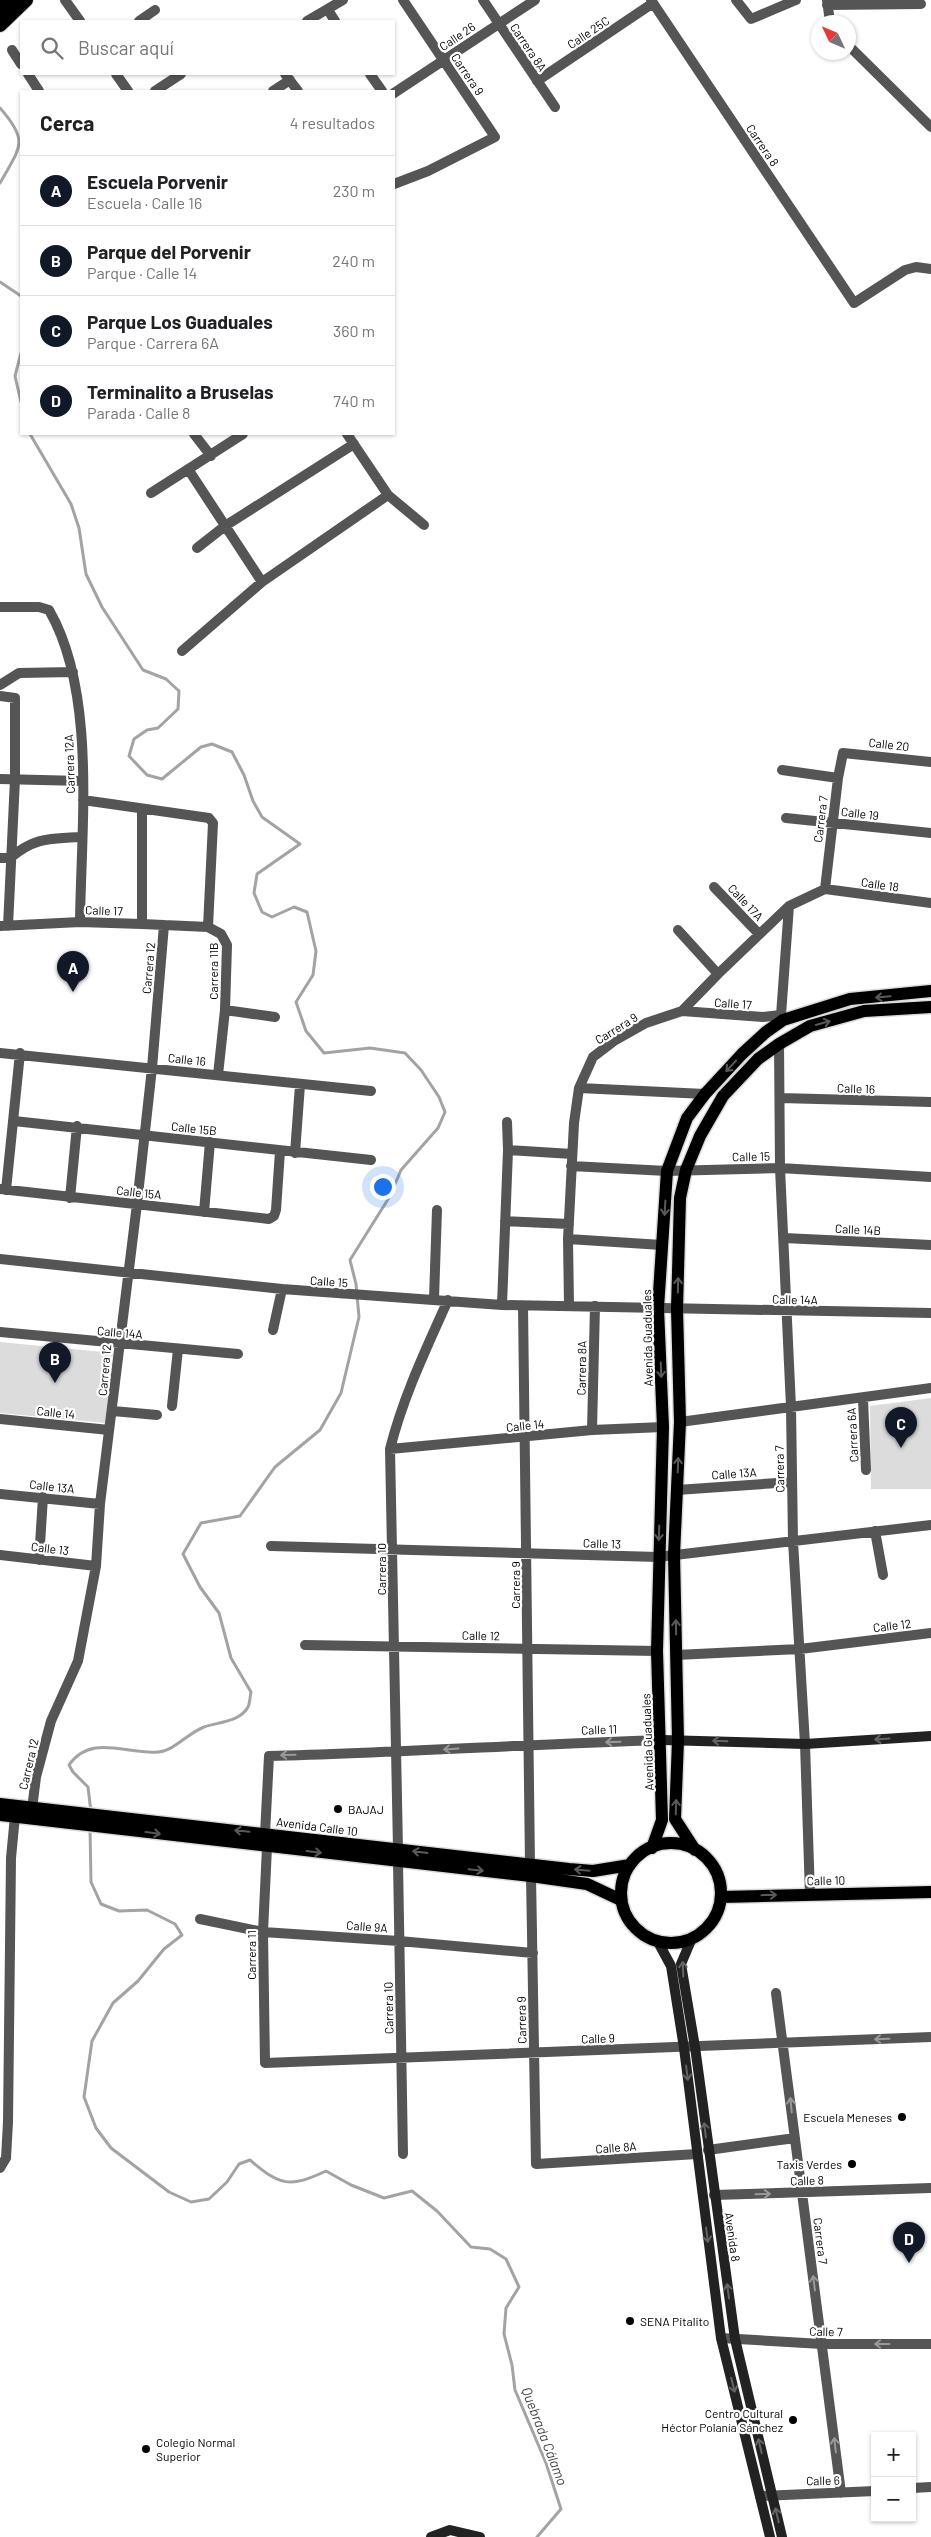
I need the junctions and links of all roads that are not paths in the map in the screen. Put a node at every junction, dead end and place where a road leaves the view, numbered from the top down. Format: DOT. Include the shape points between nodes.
graph roads {
  1 [pos="10,0"];
  2 [pos="26,0"];
  3 [pos="65,0"];
  4 [pos="344,0"];
  5 [pos="403,0"];
  6 [pos="483,0"];
  7 [pos="535,0"];
  8 [pos="736,0"];
  9 [pos="796,0"];
  10 [pos="652,2"];
  11 [pos="827,3"];
  12 [pos="921,4"];
  13 [pos="0,9"];
  14 [pos="155,10"];
  15 [pos="328,10"];
  16 [pos="79,20"];
  17 [pos="140,20"];
  18 [pos="309,20"];
  19 [pos="334,20"];
  20 [pos="499,23"];
  21 [pos="0,25"];
  22 [pos="12,50"];
  23 [pos="856,53"];
  24 [pos="443,60"];
  25 [pos="20,62"];
  26 [pos="29,75"];
  27 [pos="117,75"];
  28 [pos="179,75"];
  29 [pos="371,75"];
  30 [pos="288,77"];
  31 [pos="537,81"];
  32 [pos="38,90"];
  33 [pos="127,90"];
  34 [pos="156,90"];
  35 [pos="274,90"];
  36 [pos="297,90"];
  37 [pos="381,90"];
  38 [pos="395,93"];
  39 [pos="555,107"];
  40 [pos="931,127"];
  41 [pos="395,184"];
  42 [pos="931,269"];
  43 [pos="195,435"];
  44 [pos="242,435"];
  45 [pos="348,435"];
  46 [pos="354,444"];
  47 [pos="210,456"];
  48 [pos="188,470"];
  49 [pos="151,493"];
  50 [pos="388,495"];
  51 [pos="424,525"];
  52 [pos="225,526"];
  53 [pos="197,548"];
  54 [pos="262,582"];
  55 [pos="0,607"];
  56 [pos="182,651"];
  57 [pos="73,672"];
  58 [pos="0,685"];
  59 [pos="0,696"];
  60 [pos="844,753"];
  61 [pos="931,762"];
  62 [pos="782,770"];
  63 [pos="838,778"];
  64 [pos="0,779"];
  65 [pos="15,779"];
  66 [pos="82,781"];
  67 [pos="83,800"];
  68 [pos="142,809"];
  69 [pos="786,818"];
  70 [pos="832,822"];
  71 [pos="931,833"];
  72 [pos="81,837"];
  73 [pos="5,858"];
  74 [pos="714,886"];
  75 [pos="825,889"];
  76 [pos="931,904"];
  77 [pos="789,906"];
  78 [pos="80,922"];
  79 [pos="142,924"];
  80 [pos="4,926"];
  81 [pos="164,926"];
  82 [pos="208,927"];
  83 [pos="678,930"];
  84 [pos="759,934"];
  85 [pos="718,974"];
  86 [pos="931,991"];
  87 [pos="931,1007"];
  88 [pos="225,1010"];
  89 [pos="682,1011"];
  90 [pos="275,1017"];
  91 [pos="782,1018"];
  92 [pos="779,1044"];
  93 [pos="0,1053"];
  94 [pos="20,1054"];
  95 [pos="152,1068"];
  96 [pos="218,1075"];
  97 [pos="300,1085"];
  98 [pos="579,1088"];
  99 [pos="371,1092"];
  100 [pos="705,1094"];
  101 [pos="780,1098"];
  102 [pos="931,1102"];
  103 [pos="14,1121"];
  104 [pos="506,1122"];
  105 [pos="78,1126"];
  106 [pos="144,1136"];
  107 [pos="210,1142"];
  108 [pos="508,1150"];
  109 [pos="280,1151"];
  110 [pos="295,1152"];
  111 [pos="572,1154"];
  112 [pos="371,1160"];
  113 [pos="572,1166"];
  114 [pos="780,1168"];
  115 [pos="686,1170"];
  116 [pos="667,1171"];
  117 [pos="931,1177"];
  118 [pos="3,1190"];
  119 [pos="70,1198"];
  120 [pos="137,1204"];
  121 [pos="437,1210"];
  122 [pos="204,1212"];
  123 [pos="505,1220"];
  124 [pos="569,1224"];
  125 [pos="784,1238"];
  126 [pos="568,1240"];
  127 [pos="662,1245"];
  128 [pos="931,1245"];
  129 [pos="0,1258"];
  130 [pos="127,1272"];
  131 [pos="282,1289"];
  132 [pos="434,1299"];
  133 [pos="448,1300"];
  134 [pos="502,1305"];
  135 [pos="569,1305"];
  136 [pos="523,1306"];
  137 [pos="595,1306"];
  138 [pos="658,1308"];
  139 [pos="677,1309"];
  140 [pos="786,1311"];
  141 [pos="931,1313"];
  142 [pos="273,1330"];
  143 [pos="0,1332"];
  144 [pos="119,1345"];
  145 [pos="178,1349"];
  146 [pos="238,1354"];
  147 [pos="931,1388"];
  148 [pos="863,1399"];
  149 [pos="172,1406"];
  150 [pos="791,1407"];
  151 [pos="113,1411"];
  152 [pos="157,1415"];
  153 [pos="0,1419"];
  154 [pos="680,1422"];
  155 [pos="662,1427"];
  156 [pos="109,1430"];
  157 [pos="592,1430"];
  158 [pos="525,1438"];
  159 [pos="390,1449"];
  160 [pos="866,1470"];
  161 [pos="792,1482"];
  162 [pos="677,1490"];
  163 [pos="0,1494"];
  164 [pos="42,1497"];
  165 [pos="100,1504"];
  166 [pos="931,1525"];
  167 [pos="875,1531"];
  168 [pos="793,1541"];
  169 [pos="271,1546"];
  170 [pos="394,1549"];
  171 [pos="527,1553"];
  172 [pos="0,1554"];
  173 [pos="674,1555"];
  174 [pos="658,1557"];
  175 [pos="39,1560"];
  176 [pos="96,1566"];
  177 [pos="883,1575"];
  178 [pos="931,1633"];
  179 [pos="305,1645"];
  180 [pos="394,1646"];
  181 [pos="527,1649"];
  182 [pos="800,1649"];
  183 [pos="657,1651"];
  184 [pos="676,1655"];
  185 [pos="931,1736"];
  186 [pos="662,1740"];
  187 [pos="678,1740"];
  188 [pos="528,1744"];
  189 [pos="805,1744"];
  190 [pos="396,1753"];
  191 [pos="269,1756"];
  192 [pos="0,1804"];
  193 [pos="32,1809"];
  194 [pos="0,1815"];
  195 [pos="15,1816"];
  196 [pos="84,1820"];
  197 [pos="266,1840"];
  198 [pos="652,1848"];
  199 [pos="695,1850"];
  200 [pos="398,1856"];
  201 [pos="0,1857"];
  202 [pos="11,1858"];
  203 [pos="630,1865"];
  204 [pos="531,1870"];
  205 [pos="931,1892"];
  206 [pos="810,1894"];
  207 [pos="721,1896"];
  208 [pos="621,1900"];
  209 [pos="200,1919"];
  210 [pos="263,1932"];
  211 [pos="692,1938"];
  212 [pos="400,1941"];
  213 [pos="658,1942"];
  214 [pos="533,1953"];
  215 [pos="5,1964"];
  216 [pos="776,1993"];
  217 [pos="931,2038"];
  218 [pos="784,2043"];
  219 [pos="696,2047"];
  220 [pos="684,2048"];
  221 [pos="534,2053"];
  222 [pos="402,2058"];
  223 [pos="265,2063"];
  224 [pos="4,2122"];
  225 [pos="795,2138"];
  226 [pos="708,2150"];
  227 [pos="404,2154"];
  228 [pos="697,2154"];
  229 [pos="536,2164"];
  230 [pos="1,2167"];
  231 [pos="931,2188"];
  232 [pos="802,2193"];
  233 [pos="714,2195"];
  234 [pos="721,2338"];
  235 [pos="735,2339"];
  236 [pos="822,2344"];
  237 [pos="931,2344"];
  238 [pos="931,2487"];
  239 [pos="916,2488"];
  240 [pos="871,2491"];
  241 [pos="772,2493"];
  242 [pos="841,2493"];
  243 [pos="760,2496"];
  244 [pos="431,2537"];
  245 [pos="480,2537"];
  246 [pos="770,2537"];
  247 [pos="782,2537"];
  1 -- 13 [label="highway"];
  2 -- 21 [label="highway"];
  3 -- 16 [label="street"];
  4 -- 15 [label="street"];
  5 -- 24 [label="street, Carrera 9"];
  6 -- 20 [label="street, Carrera 8A"];
  7 -- 20 [label="street, Calle 26"];
  8 -- 9 [label="street" via="750,18"];
  10 -- 31 [label="street, Calle 25C"];
  10 -- 42 [label="street, Carrera 8" via="854,302 905,270 916,267"];
  11 -- 12 [label="street"];
  14 -- 17 [label="street"];
  15 -- 18 [label="street"];
  15 -- 19 [label="street"];
  20 -- 24 [label="street, Calle 26"];
  20 -- 31 [label="street, Carrera 8A"];
  22 -- 25 [label="street"];
  23 -- 40 [label="street"];
  24 -- 38 [label="street, Calle 26"];
  24 -- 41 [label="street, Carrera 9" via="495,137 428,171"];
  26 -- 32 [label="street"];
  27 -- 33 [label="street"];
  28 -- 34 [label="street"];
  29 -- 37 [label="street"];
  30 -- 35 [label="street"];
  30 -- 36 [label="street"];
  31 -- 39 [label="street, Carrera 8A"];
  43 -- 47 [label="street"];
  44 -- 47 [label="street"];
  45 -- 46 [label="street"];
  46 -- 50 [label="street"];
  46 -- 52 [label="street"];
  47 -- 48 [label="street"];
  48 -- 49 [label="street"];
  48 -- 52 [label="street"];
  50 -- 51 [label="street"];
  50 -- 54 [label="street"];
  52 -- 53 [label="street"];
  52 -- 54 [label="street"];
  54 -- 56 [label="street"];
  55 -- 57 [label="street, Carrera 12A" via="49,610"];
  57 -- 58 [label="street" via="19,673"];
  57 -- 66 [label="street, Carrera 12A"];
  59 -- 65 [label="street" via="15,698"];
  60 -- 61 [label="street, Calle 20"];
  60 -- 63 [label="street, Carrera 7"];
  62 -- 63 [label="street"];
  63 -- 70 [label="street, Carrera 7"];
  64 -- 65 [label="street"];
  65 -- 66 [label="street"];
  65 -- 73 [label="street"];
  66 -- 67 [label="street, Carrera 12A"];
  67 -- 68 [label="street"];
  67 -- 72 [label="street, Carrera 12A"];
  68 -- 79 [label="street, Carrera 12"];
  68 -- 82 [label="street, Carrera 11B" via="209,818 213,823"];
  69 -- 70 [label="street, Calle 19"];
  70 -- 71 [label="street, Calle 19"];
  70 -- 75 [label="street, Carrera 7"];
  72 -- 73 [label="street" via="26,844"];
  72 -- 78 [label="street, Carrera 12A"];
  73 -- 80 [label="street"];
  74 -- 84 [label="street, Calle 17A"];
  75 -- 76 [label="street, Calle 18"];
  75 -- 77 [label="street, Carrera 9"];
  77 -- 84 [label="street, Carrera 9"];
  77 -- 91 [label="street"];
  78 -- 79 [label="street, Calle 17"];
  78 -- 80 [label="street, Calle 17"];
  79 -- 81 [label="street, Calle 17"];
  81 -- 82 [label="street, Calle 17"];
  81 -- 95 [label="street, Carrera 12"];
  82 -- 88 [label="street, Carrera 11B" via="225,937 227,945"];
  83 -- 85 [label="street"];
  84 -- 85 [label="street, Carrera 9"];
  85 -- 89 [label="street, Carrera 9"];
  86 -- 91 [label="main road, Avenida Guaduales, one-way" via="850,999"];
  92 -- 87 [label="main road, one-way" via="810,1026 864,1011"];
  88 -- 90 [label="street"];
  88 -- 96 [label="street, Carrera 11B"];
  89 -- 91 [label="street, Calle 17"];
  89 -- 98 [label="street, Carrera 9" via="646,1024 614,1041 593,1057"];
  91 -- 100 [label="main road, Avenida Guaduales, one-way"];
  92 -- 101 [label="street, Carrera 7"];
  92 -- 115 [label="main road" via="758,1059 723,1096 700,1136"];
  93 -- 94 [label="street, Calle 16"];
  94 -- 95 [label="street, Calle 16"];
  94 -- 103 [label="street"];
  95 -- 96 [label="street, Calle 16"];
  95 -- 106 [label="street, Carrera 12"];
  96 -- 97 [label="street, Calle 16"];
  97 -- 99 [label="street, Calle 16"];
  97 -- 110 [label="street"];
  98 -- 100 [label="street"];
  98 -- 111 [label="street, Carrera 9"];
  100 -- 116 [label="main road, Avenida Guaduales" via="687,1118"];
  101 -- 102 [label="street, Calle 16"];
  101 -- 114 [label="street, Carrera 7"];
  103 -- 105 [label="street, Calle 15B"];
  103 -- 118 [label="street"];
  104 -- 108 [label="street"];
  105 -- 106 [label="street, Calle 15B"];
  105 -- 119 [label="street"];
  106 -- 107 [label="street, Calle 15B"];
  106 -- 120 [label="street, Carrera 12"];
  107 -- 109 [label="street, Calle 15B"];
  107 -- 122 [label="street"];
  108 -- 111 [label="street"];
  108 -- 123 [label="street"];
  109 -- 110 [label="street, Calle 15B"];
  109 -- 122 [label="street, Calle 15A" via="274,1216 269,1219"];
  110 -- 112 [label="street, Calle 15B"];
  111 -- 113 [label="street, Carrera 9"];
  113 -- 116 [label="street, Calle 15"];
  113 -- 124 [label="street, Carrera 9"];
  114 -- 115 [label="street, Calle 15"];
  114 -- 117 [label="street, Calle 15"];
  114 -- 125 [label="street, Carrera 7"];
  115 -- 116 [label="street, Calle 15"];
  139 -- 115 [label="main road, one-way" via="680,1198"];
  116 -- 127 [label="main road, Avenida Guaduales, one-way"];
  118 -- 119 [label="street, Calle 15A"];
  119 -- 120 [label="street, Calle 15A"];
  120 -- 122 [label="street, Calle 15A"];
  120 -- 130 [label="street, Carrera 12"];
  121 -- 132 [label="street"];
  123 -- 124 [label="street"];
  123 -- 134 [label="street"];
  124 -- 126 [label="street, Carrera 9"];
  125 -- 128 [label="street, Calle 14B"];
  125 -- 140 [label="street, Carrera 7"];
  126 -- 127 [label="street"];
  126 -- 135 [label="street, Carrera 9"];
  127 -- 138 [label="main road, Avenida Guaduales"];
  129 -- 130 [label="street, Calle 15"];
  130 -- 131 [label="street, Calle 15"];
  130 -- 144 [label="street, Carrera 12"];
  131 -- 132 [label="street, Calle 15"];
  131 -- 142 [label="street"];
  132 -- 133 [label="street, Calle 15"];
  133 -- 134 [label="street, Calle 15"];
  133 -- 159 [label="street, Carrera 10" via="412,1382"];
  134 -- 136 [label="street, Calle 15"];
  135 -- 136 [label="street, Calle 15"];
  135 -- 137 [label="street, Calle 15"];
  136 -- 158 [label="street, Carrera 9"];
  137 -- 138 [label="street, Calle 15"];
  137 -- 157 [label="street, Carrera 8A"];
  138 -- 139 [label="street, Calle 14A"];
  138 -- 155 [label="main road, Avenida Guaduales, one-way"];
  139 -- 140 [label="street, Calle 14A"];
  139 -- 154 [label="main road"];
  140 -- 141 [label="street, Calle 14A"];
  140 -- 150 [label="street, Carrera 7"];
  143 -- 144 [label="street, Calle 14A"];
  144 -- 145 [label="street, Calle 14A"];
  144 -- 151 [label="street, Carrera 12"];
  145 -- 146 [label="street, Calle 14A"];
  145 -- 149 [label="street"];
  147 -- 148 [label="street"];
  148 -- 150 [label="street"];
  148 -- 160 [label="street, Carrera 6A"];
  150 -- 154 [label="street"];
  150 -- 161 [label="street, Carrera 7"];
  151 -- 152 [label="street"];
  151 -- 156 [label="street, Carrera 12"];
  153 -- 156 [label="street, Calle 14"];
  162 -- 154 [label="main road, one-way"];
  155 -- 157 [label="street, Calle 14"];
  155 -- 174 [label="main road, Avenida Guaduales, one-way"];
  156 -- 165 [label="street, Carrera 12"];
  157 -- 158 [label="street, Calle 14"];
  158 -- 159 [label="street, Calle 14"];
  158 -- 171 [label="street, Carrera 9"];
  159 -- 170 [label="street, Carrera 10"];
  161 -- 162 [label="street, Calle 13A"];
  161 -- 168 [label="street, Carrera 7"];
  162 -- 173 [label="main road"];
  163 -- 164 [label="street, Calle 13A"];
  164 -- 165 [label="street, Calle 13A"];
  164 -- 175 [label="street"];
  165 -- 176 [label="street, Carrera 12"];
  166 -- 167 [label="street, Calle 13"];
  167 -- 168 [label="street, Calle 13"];
  167 -- 177 [label="street"];
  168 -- 173 [label="street, Calle 13"];
  168 -- 182 [label="street, Carrera 7"];
  169 -- 170 [label="street, Calle 13"];
  170 -- 171 [label="street, Calle 13"];
  170 -- 180 [label="street, Carrera 10"];
  171 -- 174 [label="street, Calle 13"];
  171 -- 181 [label="street, Carrera 9"];
  172 -- 175 [label="street, Calle 13"];
  173 -- 174 [label="street, Calle 13"];
  184 -- 173 [label="main road, one-way"];
  174 -- 183 [label="main road, Avenida Guaduales"];
  175 -- 176 [label="street, Calle 13"];
  176 -- 193 [label="street, Carrera 12" via="78,1661 52,1721 36,1776"];
  178 -- 182 [label="street, Calle 12"];
  179 -- 180 [label="street, Calle 12"];
  180 -- 181 [label="street, Calle 12"];
  180 -- 190 [label="street, Carrera 10"];
  181 -- 183 [label="street, Calle 12"];
  181 -- 188 [label="street, Carrera 9"];
  182 -- 184 [label="street, Calle 12"];
  182 -- 189 [label="street, Carrera 7"];
  183 -- 186 [label="main road, Avenida Guaduales"];
  184 -- 187 [label="main road"];
  185 -- 189 [label="main road, Calle 11, one-way"];
  186 -- 187 [label="main road, Calle 11"];
  186 -- 188 [label="street, Calle 11, one-way"];
  186 -- 198 [label="main road, Avenida Guaduales" via="662,1820"];
  189 -- 187 [label="main road, Calle 11, one-way"];
  199 -- 187 [label="main road, one-way" via="675,1819"];
  188 -- 190 [label="street, Calle 11, one-way"];
  188 -- 204 [label="street, Carrera 9"];
  189 -- 206 [label="street, Carrera 7"];
  190 -- 191 [label="street, Calle 11, one-way"];
  190 -- 200 [label="street, Carrera 10"];
  191 -- 197 [label="street, Carrera 11"];
  192 -- 193 [label="main road, Avenida Calle 10"];
  193 -- 196 [label="main road, Avenida Calle 10"];
  194 -- 195 [label="main road, Avenida Calle 10"];
  195 -- 196 [label="main road, Avenida Calle 10"];
  195 -- 202 [label="street"];
  196 -- 197 [label="main road, Avenida Calle 10"];
  197 -- 200 [label="main road, Avenida Calle 10"];
  197 -- 210 [label="street, Carrera 11"];
  198 -- 199 [label="main road" via="674,1844"];
  198 -- 203 [label="main road"];
  199 -- 207 [label="main road" via="715,1870"];
  200 -- 204 [label="main road, Avenida Calle 10"];
  200 -- 212 [label="street, Carrera 10"];
  201 -- 202 [label="street"];
  202 -- 215 [label="street"];
  203 -- 204 [label="main road, Avenida Calle 10, one-way" via="593,1871"];
  203 -- 208 [label="main road" via="623,1882"];
  204 -- 208 [label="main road, Avenida Calle 10" via="587,1884"];
  204 -- 214 [label="street, Carrera 9"];
  205 -- 206 [label="main road, Calle 10"];
  207 -- 206 [label="main road, Calle 10, one-way"];
  207 -- 211 [label="main road" via="712,1921"];
  208 -- 213 [label="main road" via="637,1931"];
  209 -- 210 [label="street, Calle 9A"];
  210 -- 212 [label="street, Calle 9A"];
  210 -- 223 [label="street, Carrera 11"];
  211 -- 213 [label="main road" via="676,1943"];
  219 -- 211 [label="main road, Avenida 8, one-way" via="681,1964"];
  212 -- 214 [label="street, Calle 9A"];
  212 -- 222 [label="street, Carrera 10"];
  213 -- 220 [label="main road, Avenida 8" via="671,1966"];
  214 -- 221 [label="street, Carrera 9"];
  215 -- 224 [label="street"];
  216 -- 218 [label="street, Carrera 7"];
  217 -- 218 [label="street, Calle 9, one-way"];
  218 -- 219 [label="street, Calle 9"];
  225 -- 218 [label="street, Carrera 7, one-way"];
  219 -- 220 [label="street, Calle 9"];
  226 -- 219 [label="main road, Avenida 8, one-way"];
  220 -- 221 [label="street, Calle 9"];
  220 -- 228 [label="main road, Avenida 8, one-way"];
  221 -- 222 [label="street, Calle 9"];
  221 -- 229 [label="street, Carrera 9"];
  222 -- 223 [label="street, Calle 9"];
  222 -- 227 [label="street, Carrera 10"];
  224 -- 230 [label="street" via="6,2158"];
  225 -- 226 [label="street"];
  225 -- 232 [label="street, Carrera 7"];
  226 -- 233 [label="main road, Avenida 8"];
  228 -- 229 [label="street, Calle 8A"];
  228 -- 234 [label="main road, Avenida 8, one-way"];
  231 -- 232 [label="street, Calle 8"];
  233 -- 232 [label="street, Calle 8, one-way"];
  236 -- 232 [label="street, Carrera 7, one-way"];
  235 -- 233 [label="main road, Avenida 8, one-way"];
  234 -- 235 [label="street, Calle 7"];
  234 -- 243 [label="main road, Avenida 8, one-way"];
  235 -- 236 [label="street, Calle 7"];
  241 -- 235 [label="main road, Avenida 8, one-way"];
  237 -- 236 [label="street, Calle 7, one-way"];
  242 -- 236 [label="street, Carrera 7, one-way"];
  238 -- 239 [label="street"];
  240 -- 242 [label="street, Calle 6"];
  241 -- 242 [label="street, Calle 6"];
  241 -- 243 [label="street, Calle 6"];
  247 -- 241 [label="main road, Avenida 8, one-way"];
  243 -- 246 [label="main road, Avenida 8"];
  244 -- 245 [label="main road" via="450,2530"];
}
